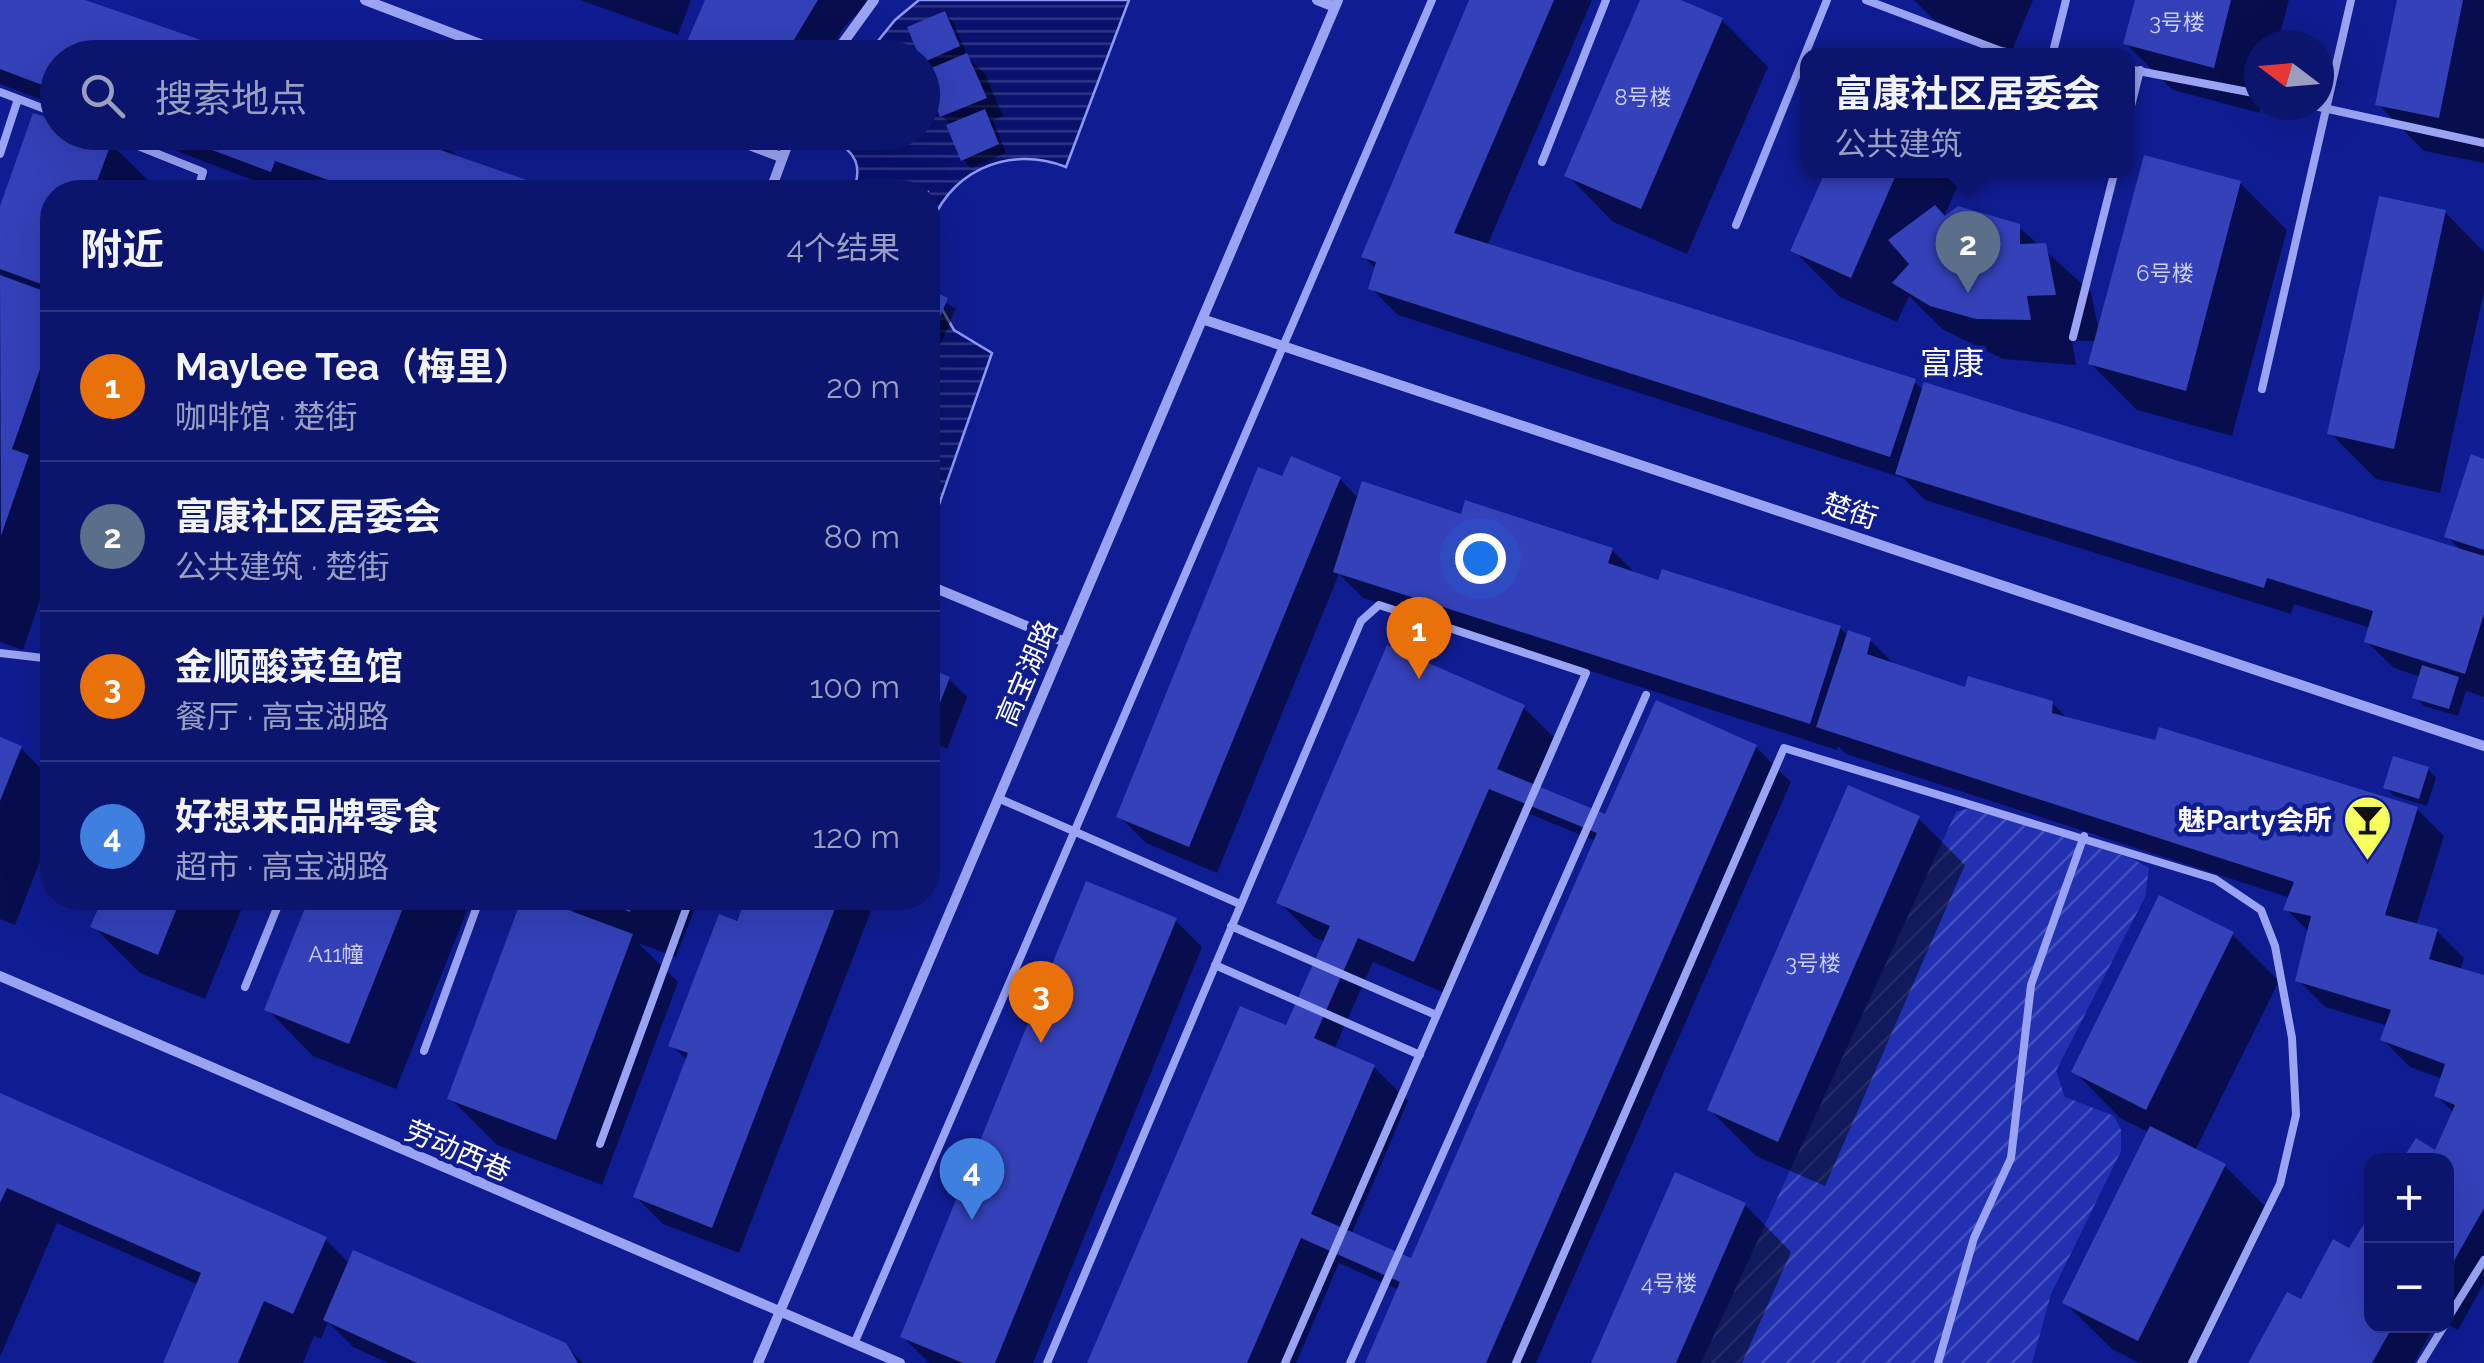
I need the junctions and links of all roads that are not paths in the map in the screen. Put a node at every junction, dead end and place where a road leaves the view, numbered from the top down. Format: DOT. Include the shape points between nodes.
graph roads {
  1 [pos="364,0"];
  2 [pos="874,0"];
  3 [pos="1317,0"];
  4 [pos="1432,0"];
  5 [pos="1606,0"];
  6 [pos="1827,0"];
  7 [pos="1866,0"];
  8 [pos="2066,0"];
  9 [pos="2351,0"];
  10 [pos="1336,4"];
  11 [pos="469,40"];
  12 [pos="845,40"];
  13 [pos="1808,48"];
  14 [pos="2003,48"];
  15 [pos="2054,48"];
  16 [pos="1800,66"];
  17 [pos="2135,69"];
  18 [pos="2140,70"];
  19 [pos="2334,73"];
  20 [pos="2135,90"];
  21 [pos="2244,91"];
  22 [pos="0,92"];
  23 [pos="18,98"];
  24 [pos="40,107"];
  25 [pos="2334,110"];
  26 [pos="2323,120"];
  27 [pos="2484,143"];
  28 [pos="148,150"];
  29 [pos="762,150"];
  30 [pos="783,150"];
  31 [pos="0,154"];
  32 [pos="780,157"];
  33 [pos="1542,162"];
  34 [pos="2113,178"];
  35 [pos="201,180"];
  36 [pos="773,180"];
  37 [pos="1736,224"];
  38 [pos="1202,319"];
  39 [pos="2073,337"];
  40 [pos="1283,346"];
  41 [pos="2262,389"];
  42 [pos="940,590"];
  43 [pos="1065,642"];
  44 [pos="0,653"];
  45 [pos="40,658"];
  46 [pos="1646,695"];
  47 [pos="2484,746"];
  48 [pos="998,798"];
  49 [pos="1074,832"];
  50 [pos="2084,836"];
  51 [pos="1240,904"];
  52 [pos="276,910"];
  53 [pos="476,910"];
  54 [pos="686,910"];
  55 [pos="1231,926"];
  56 [pos="1215,965"];
  57 [pos="0,976"];
  58 [pos="245,986"];
  59 [pos="1436,1015"];
  60 [pos="424,1051"];
  61 [pos="1420,1056"];
  62 [pos="600,1144"];
  63 [pos="2484,1260"];
  64 [pos="2454,1308"];
  65 [pos="780,1313"];
  66 [pos="2439,1333"];
  67 [pos="854,1344"];
  68 [pos="758,1363"];
  69 [pos="900,1363"];
  70 [pos="1047,1363"];
  71 [pos="1285,1363"];
  72 [pos="1350,1363"];
  73 [pos="1516,1363"];
  74 [pos="1938,1363"];
  75 [pos="2192,1363"];
  76 [pos="2422,1363"];
  1 -- 11 [label="street"];
  2 -- 12 [label="street"];
  3 -- 10 [label="street"];
  4 -- 40 [label="lane"];
  5 -- 33 [label="lane"];
  6 -- 13 [label="lane"];
  7 -- 14 [label="lane"];
  8 -- 15 [label="lane"];
  9 -- 19 [label="lane"];
  10 -- 38 [label="street, 高宝湖路"];
  16 -- 37 [label="lane"];
  17 -- 18 [label="lane"];
  18 -- 20 [label="lane"];
  18 -- 21 [label="lane"];
  22 -- 23 [label="lane"];
  23 -- 24 [label="lane"];
  23 -- 31 [label="lane"];
  25 -- 27 [label="lane"];
  26 -- 41 [label="lane"];
  28 -- 35 [label="lane" via="203,172"];
  29 -- 32 [label="street"];
  30 -- 32 [label="street"];
  32 -- 36 [label="street"];
  34 -- 39 [label="lane"];
  38 -- 40 [label="street, 楚街"];
  38 -- 43 [label="street, 高宝湖路"];
  40 -- 47 [label="street, 楚街"];
  40 -- 49 [label="lane"];
  42 -- 43 [label="street"];
  43 -- 48 [label="street, 高宝湖路"];
  44 -- 45 [label="lane"];
  46 -- 72 [label="lane"];
  48 -- 49 [label="lane"];
  48 -- 65 [label="street, 高宝湖路"];
  49 -- 51 [label="lane"];
  49 -- 67 [label="lane"];
  50 -- 73 [label="lane" via="1784,748"];
  50 -- 74 [label="lane" via="2031,985 2011,1158 1974,1238"];
  50 -- 75 [label="lane" via="2215,879 2261,910 2275,946 2292,1038 2296,1116 2280,1184"];
  51 -- 55 [label="lane"];
  51 -- 59 [label="lane" via="1374,606 1586,674"];
  52 -- 58 [label="lane"];
  53 -- 60 [label="lane"];
  54 -- 62 [label="lane"];
  55 -- 56 [label="lane"];
  55 -- 59 [label="lane"];
  56 -- 61 [label="lane"];
  56 -- 70 [label="lane"];
  57 -- 65 [label="street, 劳动西巷"];
  59 -- 61 [label="lane"];
  61 -- 71 [label="lane"];
  63 -- 64 [label="lane"];
  65 -- 67 [label="street, 劳动西巷"];
  65 -- 68 [label="street, 高宝湖路"];
  66 -- 76 [label="lane"];
  67 -- 69 [label="street, 劳动西巷"];
}
